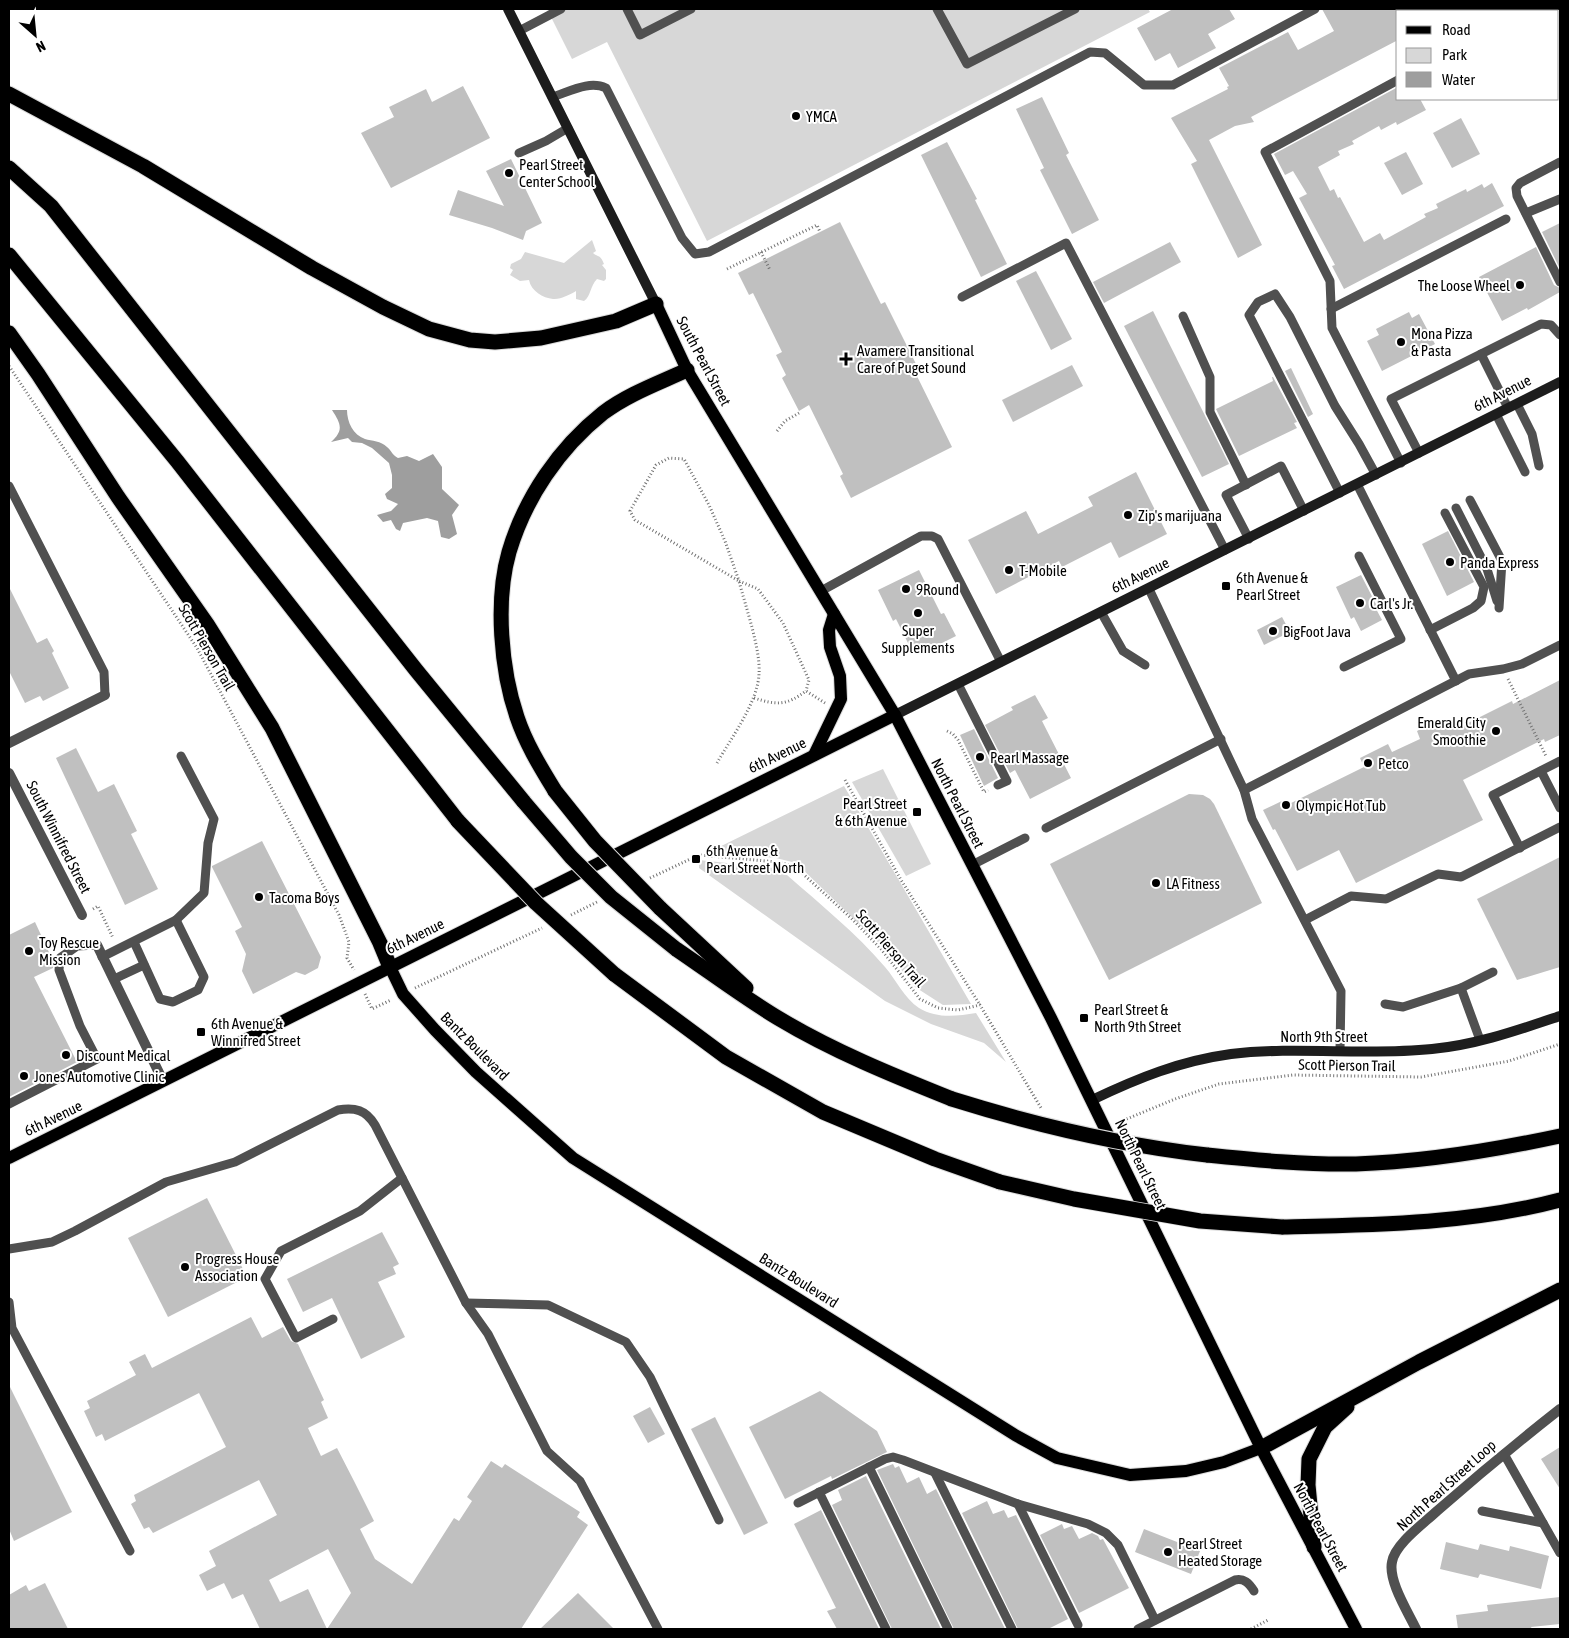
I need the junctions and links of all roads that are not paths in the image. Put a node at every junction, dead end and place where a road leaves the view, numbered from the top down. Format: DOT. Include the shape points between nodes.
graph roads {
  1 [pos="508,9"];
  2 [pos="561,9"];
  3 [pos="627,9"];
  4 [pos="691,9"];
  5 [pos="937,9"];
  6 [pos="1075,9"];
  7 [pos="1315,9"];
  8 [pos="519,32"];
  9 [pos="1396,81"];
  10 [pos="9,94"];
  11 [pos="552,98"];
  12 [pos="568,128"];
  13 [pos="519,153"];
  14 [pos="1560,162"];
  15 [pos="9,168"];
  16 [pos="1560,198"];
  17 [pos="1526,213"];
  18 [pos="1506,219"];
  19 [pos="9,255"];
  20 [pos="1560,282"];
  21 [pos="962,297"];
  22 [pos="656,304"];
  23 [pos="1331,309"];
  24 [pos="1183,316"];
  25 [pos="9,333"];
  26 [pos="1560,335"];
  27 [pos="1481,354"];
  28 [pos="687,370"];
  29 [pos="1560,382"];
  30 [pos="1512,406"];
  31 [pos="1496,414"];
  32 [pos="1419,453"];
  33 [pos="1401,463"];
  34 [pos="1539,466"];
  35 [pos="1526,472"];
  36 [pos="1376,475"];
  37 [pos="1357,484"];
  38 [pos="1246,485"];
  39 [pos="9,486"];
  40 [pos="1340,493"];
  41 [pos="1470,500"];
  42 [pos="1456,508"];
  43 [pos="1304,511"];
  44 [pos="1445,513"];
  45 [pos="1249,539"];
  46 [pos="1225,550"];
  47 [pos="1360,556"];
  48 [pos="1149,588"];
  49 [pos="821,592"];
  50 [pos="1101,612"];
  51 [pos="834,614"];
  52 [pos="1430,630"];
  53 [pos="1560,645"];
  54 [pos="1001,662"];
  55 [pos="1145,665"];
  56 [pos="1344,667"];
  57 [pos="1456,681"];
  58 [pos="958,684"];
  59 [pos="105,695"];
  60 [pos="895,715"];
  61 [pos="1221,739"];
  62 [pos="9,743"];
  63 [pos="814,755"];
  64 [pos="181,756"];
  65 [pos="1560,761"];
  66 [pos="1541,771"];
  67 [pos="9,773"];
  68 [pos="998,785"];
  69 [pos="1244,790"];
  70 [pos="1560,808"];
  71 [pos="1046,828"];
  72 [pos="1560,828"];
  73 [pos="1025,838"];
  74 [pos="1520,848"];
  75 [pos="972,865"];
  76 [pos="82,915"];
  77 [pos="176,920"];
  78 [pos="1305,920"];
  79 [pos="134,942"];
  80 [pos="97,945"];
  81 [pos="102,956"];
  82 [pos="144,966"];
  83 [pos="390,967"];
  84 [pos="1493,972"];
  85 [pos="114,979"];
  86 [pos="1461,988"];
  87 [pos="1385,1004"];
  88 [pos="1560,1016"];
  89 [pos="778,1018"];
  90 [pos="1480,1040"];
  91 [pos="1340,1051"];
  92 [pos="163,1081"];
  93 [pos="1092,1100"];
  94 [pos="9,1104"];
  95 [pos="1560,1136"];
  96 [pos="9,1158"];
  97 [pos="402,1178"];
  98 [pos="1560,1200"];
  99 [pos="9,1249"];
  100 [pos="1560,1290"];
  101 [pos="9,1302"];
  102 [pos="466,1302"];
  103 [pos="333,1319"];
  104 [pos="1364,1392"];
  105 [pos="1560,1410"];
  106 [pos="1261,1448"];
  107 [pos="1504,1454"];
  108 [pos="869,1467"];
  109 [pos="935,1472"];
  110 [pos="819,1492"];
  111 [pos="798,1503"];
  112 [pos="1018,1504"];
  113 [pos="1482,1511"];
  114 [pos="719,1520"];
  115 [pos="1543,1523"];
  116 [pos="1314,1547"];
  117 [pos="130,1551"];
  118 [pos="1560,1553"];
  119 [pos="1254,1591"];
  120 [pos="1155,1620"];
  121 [pos="1078,1625"];
  122 [pos="658,1629"];
  123 [pos="886,1629"];
  124 [pos="948,1629"];
  125 [pos="1012,1629"];
  126 [pos="1138,1629"];
  127 [pos="1356,1629"];
  128 [pos="1416,1629"];
  1 -- 8 [label="street, South Pearl Street"];
  2 -- 8 [label="lane"];
  3 -- 4 [label="lane" via="640,35"];
  5 -- 6 [label="lane" via="967,64"];
  7 -- 11 [label="lane" via="1173,85 1144,85 1105,54 1090,52 709,252 695,254 682,238 606,88 590,84"];
  8 -- 11 [label="street, South Pearl Street"];
  9 -- 23 [label="lane" via="1265,152 1330,281"];
  10 -- 22 [label="highway" via="143,166 383,308 429,329 470,340 495,342 541,338 616,321"];
  11 -- 12 [label="street, South Pearl Street"];
  12 -- 13 [label="lane"];
  12 -- 22 [label="street, South Pearl Street"];
  14 -- 17 [label="lane" via="1516,188"];
  15 -- 89 [label="highway, bridge" via="51,206 416,670 571,857 611,897 676,949"];
  16 -- 17 [label="lane"];
  17 -- 20 [label="lane"];
  18 -- 23 [label="lane"];
  19 -- 98 [label="highway, bridge" via="177,461 458,821 536,904 614,974 726,1057 823,1112 1000,1182 1074,1199 1200,1221 1282,1227 1375,1225 1468,1218"];
  21 -- 46 [label="lane" via="1066,243"];
  22 -- 28 [label="main road, South Pearl Street"];
  23 -- 33 [label="lane" via="1332,328"];
  24 -- 38 [label="lane" via="1210,377 1210,412"];
  25 -- 83 [label="highway" via="207,624 267,720"];
  26 -- 27 [label="lane" via="1551,324 1541,324"];
  27 -- 30 [label="lane"];
  27 -- 32 [label="lane" via="1391,399"];
  28 -- 49 [label="main road, South Pearl Street"];
  28 -- 89 [label="highway, bridge" via="604,413 561,454 535,491 508,554 501,620 502,652 517,718 538,764 555,791 595,841 660,908"];
  29 -- 30 [label="street, 6th Avenue"];
  30 -- 31 [label="street, 6th Avenue"];
  30 -- 34 [label="lane" via="1532,434"];
  31 -- 32 [label="street, 6th Avenue"];
  31 -- 35 [label="lane"];
  32 -- 33 [label="street, 6th Avenue"];
  33 -- 36 [label="street, 6th Avenue"];
  36 -- 37 [label="street, 6th Avenue"];
  36 -- 40 [label="lane" via="1275,294 1258,302 1249,315"];
  37 -- 40 [label="street, 6th Avenue"];
  37 -- 52 [label="lane"];
  38 -- 43 [label="lane" via="1281,466"];
  38 -- 45 [label="lane" via="1226,495"];
  39 -- 59 [label="lane" via="104,672"];
  40 -- 43 [label="street, 6th Avenue"];
  41 -- 42 [label="lane" via="1502,561 1499,608 1488,569"];
  43 -- 45 [label="street, 6th Avenue"];
  44 -- 52 [label="lane" via="1484,587 1481,600 1473,608"];
  45 -- 46 [label="street, 6th Avenue"];
  46 -- 48 [label="street, 6th Avenue"];
  47 -- 56 [label="lane" via="1401,638"];
  48 -- 50 [label="street, 6th Avenue"];
  48 -- 61 [label="lane"];
  49 -- 51 [label="main road, South Pearl Street"];
  49 -- 54 [label="lane" via="921,536 932,536 938,539"];
  50 -- 54 [label="street, 6th Avenue"];
  50 -- 55 [label="lane" via="1123,651"];
  51 -- 60 [label="main road, South Pearl Street"];
  51 -- 63 [label="main road" via="829,630 830,647 840,676 841,699"];
  52 -- 57 [label="lane"];
  53 -- 57 [label="lane" via="1522,664 1469,674"];
  54 -- 58 [label="street, 6th Avenue"];
  57 -- 69 [label="lane"];
  58 -- 60 [label="street, 6th Avenue"];
  58 -- 68 [label="lane" via="1007,781"];
  59 -- 62 [label="street"];
  60 -- 63 [label="main road, 6th Avenue"];
  60 -- 75 [label="main road, North Pearl Street"];
  61 -- 69 [label="lane"];
  61 -- 71 [label="lane"];
  63 -- 83 [label="main road, 6th Avenue"];
  64 -- 77 [label="lane" via="214,820 208,842 204,894"];
  65 -- 66 [label="lane"];
  66 -- 70 [label="lane"];
  66 -- 74 [label="lane" via="1493,795"];
  67 -- 76 [label="street, South Winnifred Street"];
  69 -- 78 [label="lane" via="1252,819"];
  72 -- 74 [label="lane"];
  73 -- 75 [label="lane"];
  74 -- 78 [label="lane" via="1462,877 1438,874 1386,899 1352,896"];
  75 -- 93 [label="main road, North Pearl Street"];
  77 -- 79 [label="lane"];
  77 -- 82 [label="lane" via="204,977 198,990 173,1002 160,999"];
  78 -- 91 [label="lane" via="1341,991"];
  79 -- 81 [label="lane"];
  79 -- 82 [label="lane"];
  80 -- 81 [label="street"];
  80 -- 94 [label="lane" via="78,946 60,958 59,970 80,1026 97,1059"];
  81 -- 85 [label="street"];
  82 -- 85 [label="lane"];
  83 -- 92 [label="main road, 6th Avenue"];
  83 -- 106 [label="main road, Bantz Boulevard" via="402,994 435,1030 476,1072 573,1158 1023,1440 1057,1458 1130,1475 1186,1471 1224,1462"];
  84 -- 86 [label="lane"];
  85 -- 92 [label="street"];
  86 -- 87 [label="lane" via="1403,1007"];
  86 -- 90 [label="lane"];
  88 -- 90 [label="street, North 9th Street"];
  89 -- 95 [label="highway, bridge" via="880,1070 952,1099 1098,1137 1174,1151 1307,1164 1357,1164 1509,1147"];
  90 -- 91 [label="street, North 9th Street" via="1416,1050"];
  91 -- 93 [label="street, North 9th Street" via="1254,1052 1204,1059 1151,1073"];
  92 -- 96 [label="main road, 6th Avenue"];
  93 -- 106 [label="main road, North Pearl Street"];
  97 -- 99 [label="lane" via="372,1120 352,1108 338,1110 235,1162 166,1182 52,1242"];
  97 -- 102 [label="lane"];
  97 -- 103 [label="lane" via="360,1211 281,1251 265,1279 296,1338"];
  100 -- 104 [label="highway"];
  101 -- 117 [label="lane" via="12,1328"];
  102 -- 114 [label="lane" via="548,1306 626,1342 650,1377"];
  102 -- 122 [label="lane" via="488,1334 547,1450 580,1480"];
  104 -- 106 [label="highway"];
  104 -- 116 [label="highway" via="1325,1428 1310,1459 1308,1485"];
  105 -- 107 [label="street, North Pearl Street Loop"];
  106 -- 116 [label="main road, North Pearl Street"];
  107 -- 115 [label="lane"];
  107 -- 128 [label="street, North Pearl Street Loop" via="1410,1536 1393,1558 1391,1568 1395,1582"];
  108 -- 109 [label="lane" via="893,1457"];
  108 -- 110 [label="lane"];
  108 -- 124 [label="lane"];
  109 -- 112 [label="lane"];
  109 -- 125 [label="lane"];
  110 -- 111 [label="lane"];
  110 -- 123 [label="lane"];
  112 -- 120 [label="lane" via="1088,1524 1112,1537"];
  112 -- 121 [label="lane"];
  113 -- 115 [label="lane"];
  115 -- 118 [label="lane"];
  116 -- 127 [label="main road, North Pearl Street"];
  119 -- 120 [label="lane" via="1245,1581 1234,1580"];
  120 -- 126 [label="lane"];
}
